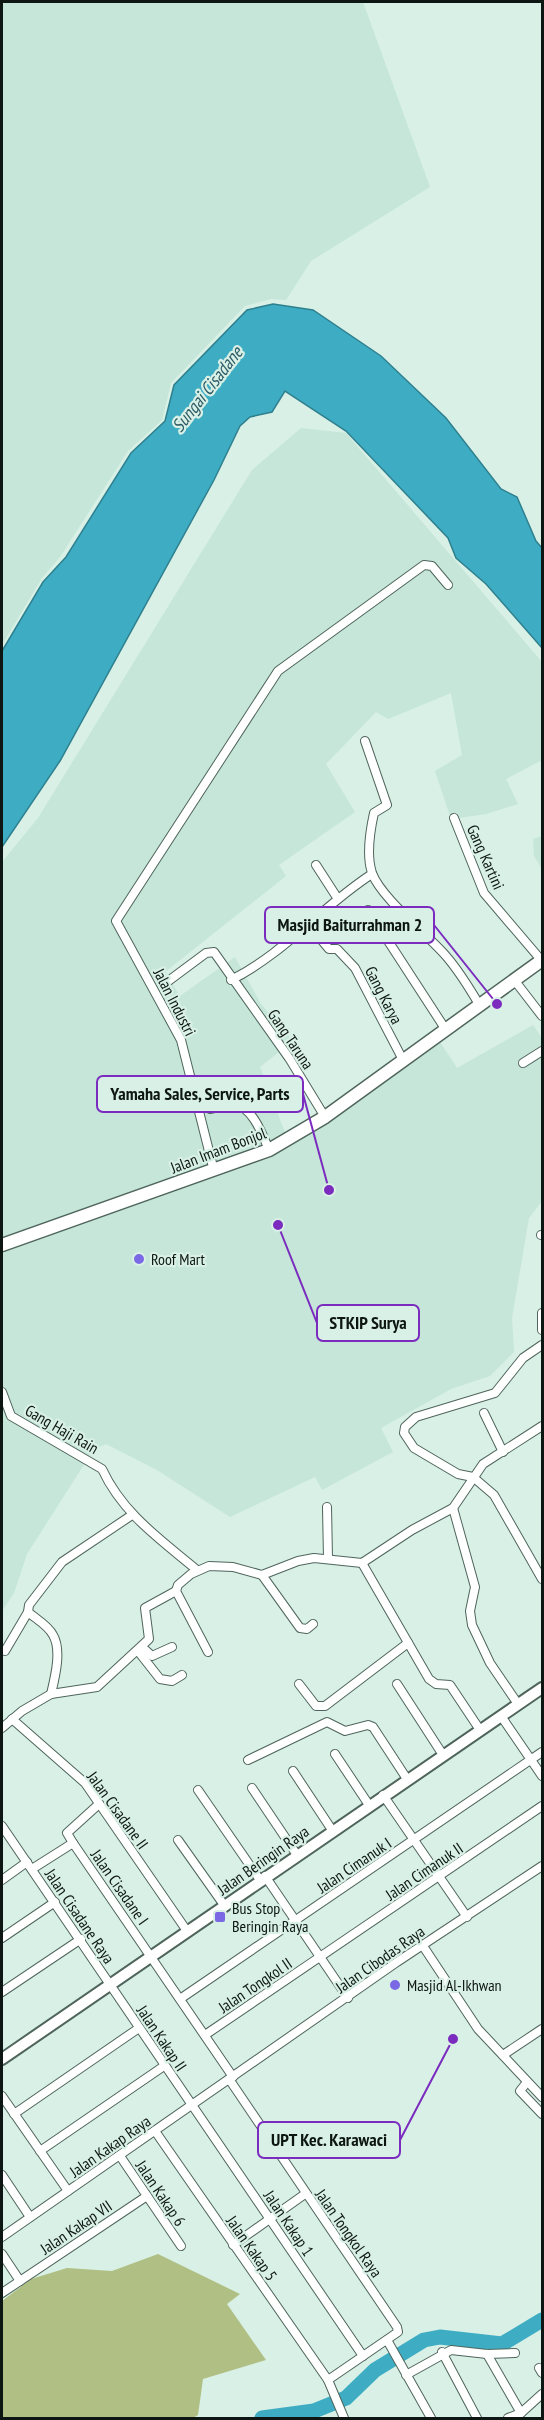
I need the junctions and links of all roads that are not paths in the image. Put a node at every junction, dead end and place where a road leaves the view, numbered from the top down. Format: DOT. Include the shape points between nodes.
graph roads {
  1 [pos="448,585"];
  2 [pos="365,741"];
  3 [pos="454,818"];
  4 [pos="316,865"];
  5 [pos="372,874"];
  6 [pos="338,899"];
  7 [pos="368,910"];
  8 [pos="309,925"];
  9 [pos="542,960"];
  10 [pos="231,980"];
  11 [pos="515,981"];
  12 [pos="167,982"];
  13 [pos="480,1006"];
  14 [pos="543,1016"];
  15 [pos="446,1030"];
  16 [pos="543,1051"];
  17 [pos="403,1060"];
  18 [pos="523,1063"];
  19 [pos="210,1109"];
  20 [pos="324,1117"];
  21 [pos="269,1150"];
  22 [pos="214,1171"];
  23 [pos="2,1245"];
  24 [pos="543,1313"];
  25 [pos="543,1330"];
  26 [pos="543,1344"];
  27 [pos="2,1392"];
  28 [pos="484,1413"];
  29 [pos="543,1426"];
  30 [pos="503,1452"];
  31 [pos="473,1477"];
  32 [pos="327,1507"];
  33 [pos="453,1508"];
  34 [pos="132,1515"];
  35 [pos="328,1558"];
  36 [pos="362,1563"];
  37 [pos="197,1570"];
  38 [pos="262,1575"];
  39 [pos="543,1579"];
  40 [pos="176,1591"];
  41 [pos="28,1612"];
  42 [pos="314,1624"];
  43 [pos="408,1643"];
  44 [pos="172,1647"];
  45 [pos="140,1649"];
  46 [pos="5,1651"];
  47 [pos="208,1652"];
  48 [pos="182,1675"];
  49 [pos="299,1684"];
  50 [pos="397,1684"];
  51 [pos="543,1688"];
  52 [pos="51,1694"];
  53 [pos="518,1704"];
  54 [pos="501,1716"];
  55 [pos="12,1719"];
  56 [pos="2,1728"];
  57 [pos="480,1730"];
  58 [pos="543,1752"];
  59 [pos="334,1754"];
  60 [pos="443,1755"];
  61 [pos="248,1760"];
  62 [pos="532,1760"];
  63 [pos="293,1771"];
  64 [pos="543,1776"];
  65 [pos="407,1779"];
  66 [pos="252,1788"];
  67 [pos="198,1790"];
  68 [pos="383,1795"];
  69 [pos="99,1804"];
  70 [pos="369,1805"];
  71 [pos="543,1806"];
  72 [pos="2,1826"];
  73 [pos="332,1830"];
  74 [pos="178,1840"];
  75 [pos="414,1840"];
  76 [pos="73,1843"];
  77 [pos="297,1855"];
  78 [pos="30,1866"];
  79 [pos="543,1866"];
  80 [pos="439,1876"];
  81 [pos="263,1878"];
  82 [pos="2,1880"];
  83 [pos="55,1902"];
  84 [pos="224,1905"];
  85 [pos="467,1917"];
  86 [pos="295,1921"];
  87 [pos="187,1931"];
  88 [pos="2,1938"];
  89 [pos="81,1939"];
  90 [pos="423,1946"];
  91 [pos="151,1956"];
  92 [pos="321,1958"];
  93 [pos="111,1985"];
  94 [pos="2,1992"];
  95 [pos="348,1998"];
  96 [pos="180,1999"];
  97 [pos="139,2028"];
  98 [pos="543,2029"];
  99 [pos="205,2035"];
  100 [pos="503,2055"];
  101 [pos="2,2059"];
  102 [pos="164,2066"];
  103 [pos="231,2078"];
  104 [pos="527,2082"];
  105 [pos="2,2096"];
  106 [pos="543,2097"];
  107 [pos="191,2105"];
  108 [pos="14,2114"];
  109 [pos="543,2114"];
  110 [pos="155,2131"];
  111 [pos="40,2151"];
  112 [pos="120,2156"];
  113 [pos="2,2175"];
  114 [pos="68,2192"];
  115 [pos="305,2194"];
  116 [pos="147,2196"];
  117 [pos="30,2217"];
  118 [pos="270,2218"];
  119 [pos="2,2237"];
  120 [pos="233,2245"];
  121 [pos="181,2246"];
  122 [pos="2,2254"];
  123 [pos="20,2281"];
  124 [pos="2,2293"];
  125 [pos="387,2340"];
  126 [pos="442,2352"];
  127 [pos="515,2353"];
  128 [pos="487,2354"];
  129 [pos="363,2356"];
  130 [pos="404,2371"];
  131 [pos="328,2380"];
  132 [pos="543,2394"];
  133 [pos="521,2413"];
  134 [pos="344,2418"];
  135 [pos="431,2418"];
  136 [pos="477,2418"];
  137 [pos="508,2418"];
  1 -- 22 [label="street, Jalan Industri" via="432,566 424,565 278,670 116,921 181,1040"];
  2 -- 5 [label="street" via="387,805 374,813 370,842"];
  3 -- 9 [label="street, Gang Kartini" via="484,893"];
  4 -- 6 [label="street"];
  5 -- 6 [label="street"];
  5 -- 13 [label="street" via="464,978"];
  6 -- 8 [label="street"];
  7 -- 15 [label="street"];
  8 -- 10 [label="street" via="260,965"];
  8 -- 17 [label="street, Gang Karya" via="329,949 337,949 355,968"];
  9 -- 11 [label="main road, Jalan Imam Bonjol"];
  10 -- 12 [label="street, Gang Taruna" via="211,950"];
  10 -- 20 [label="street, Gang Taruna" via="289,1058"];
  11 -- 13 [label="main road, Jalan Imam Bonjol"];
  11 -- 14 [label="street"];
  13 -- 15 [label="main road, Jalan Imam Bonjol"];
  15 -- 17 [label="main road, Jalan Imam Bonjol"];
  16 -- 18 [label="street"];
  17 -- 20 [label="main road, Jalan Imam Bonjol"];
  19 -- 21 [label="street" via="242,1107"];
  20 -- 21 [label="main road, Jalan Imam Bonjol"];
  21 -- 22 [label="main road, Jalan Imam Bonjol"];
  22 -- 23 [label="main road, Jalan Imam Bonjol"];
  24 -- 25 [label="street"];
  26 -- 31 [label="street" via="523,1358 491,1395 423,1414 405,1427 404,1433 414,1448 458,1474"];
  27 -- 34 [label="street, Gang Haji Rain" via="11,1416 102,1469"];
  28 -- 30 [label="street"];
  29 -- 30 [label="street"];
  30 -- 31 [label="street" via="483,1464"];
  31 -- 33 [label="street"];
  31 -- 39 [label="street" via="501,1504"];
  32 -- 35 [label="street"];
  33 -- 36 [label="street"];
  33 -- 53 [label="street" via="475,1587 470,1611 472,1625 490,1663"];
  34 -- 37 [label="street, Gang Haji Rain"];
  34 -- 41 [label="street" via="55,1569"];
  35 -- 36 [label="street"];
  35 -- 38 [label="street" via="298,1561"];
  36 -- 43 [label="street"];
  37 -- 38 [label="street" via="221,1566"];
  37 -- 40 [label="street" via="177,1585"];
  38 -- 42 [label="street" via="300,1628"];
  40 -- 45 [label="street" via="145,1608 150,1636"];
  40 -- 47 [label="street"];
  41 -- 46 [label="street"];
  41 -- 52 [label="street" via="55,1638"];
  43 -- 49 [label="street" via="325,1706 316,1706"];
  43 -- 57 [label="street" via="429,1679 450,1685"];
  44 -- 45 [label="street" via="152,1656"];
  45 -- 48 [label="street" via="160,1679 172,1681"];
  45 -- 52 [label="street" via="93,1689"];
  50 -- 60 [label="street"];
  51 -- 53 [label="street, Jalan Beringin Raya"];
  52 -- 55 [label="street"];
  53 -- 54 [label="street, Jalan Beringin Raya"];
  54 -- 57 [label="street, Jalan Beringin Raya"];
  54 -- 62 [label="street"];
  55 -- 56 [label="street"];
  55 -- 69 [label="street, Jalan Cisadane II" via="85,1783"];
  57 -- 60 [label="street, Jalan Beringin Raya"];
  58 -- 62 [label="street, Jalan Cimanuk I"];
  59 -- 70 [label="street"];
  60 -- 65 [label="street, Jalan Beringin Raya"];
  61 -- 65 [label="street" via="327,1722 345,1731 369,1725"];
  62 -- 64 [label="street"];
  62 -- 75 [label="street, Jalan Cimanuk I"];
  63 -- 73 [label="street"];
  65 -- 68 [label="street, Jalan Beringin Raya"];
  66 -- 77 [label="street"];
  67 -- 81 [label="street"];
  68 -- 70 [label="street, Jalan Beringin Raya"];
  68 -- 75 [label="street"];
  69 -- 76 [label="street" via="67,1833"];
  69 -- 87 [label="street, Jalan Cisadane II"];
  70 -- 73 [label="street, Jalan Beringin Raya"];
  71 -- 80 [label="street, Jalan Cimanuk II"];
  72 -- 78 [label="street, Jalan Cisadane Raya"];
  73 -- 77 [label="street, Jalan Beringin Raya"];
  74 -- 84 [label="street"];
  75 -- 80 [label="street"];
  75 -- 86 [label="street, Jalan Cimanuk I"];
  76 -- 78 [label="street, Jalan Cisadane I"];
  76 -- 91 [label="street, Jalan Cisadane I"];
  77 -- 81 [label="street, Jalan Beringin Raya"];
  78 -- 82 [label="street, Jalan Cisadane I"];
  78 -- 83 [label="street, Jalan Cisadane Raya"];
  79 -- 85 [label="street, Jalan Cibodas Raya"];
  80 -- 85 [label="street"];
  80 -- 92 [label="street, Jalan Cimanuk II"];
  81 -- 84 [label="street, Jalan Beringin Raya"];
  81 -- 86 [label="street"];
  83 -- 88 [label="street"];
  83 -- 89 [label="street, Jalan Cisadane Raya"];
  84 -- 87 [label="street, Jalan Beringin Raya"];
  85 -- 90 [label="street, Jalan Cibodas Raya"];
  86 -- 92 [label="street"];
  86 -- 96 [label="street, Jalan Cimanuk I"];
  87 -- 91 [label="street, Jalan Beringin Raya"];
  89 -- 93 [label="street, Jalan Cisadane Raya"];
  89 -- 94 [label="street"];
  90 -- 95 [label="street, Jalan Cibodas Raya"];
  90 -- 100 [label="street" via="478,2029"];
  91 -- 93 [label="street, Jalan Beringin Raya"];
  91 -- 96 [label="street, Jalan Tongkol Raya"];
  92 -- 95 [label="street"];
  92 -- 99 [label="street, Jalan Tongkol II"];
  93 -- 97 [label="street, Jalan Kakap II"];
  93 -- 101 [label="street, Jalan Beringin Raya"];
  95 -- 103 [label="street, Jalan Cibodas Raya"];
  96 -- 99 [label="street, Jalan Tongkol Raya"];
  97 -- 102 [label="street, Jalan Kakap II"];
  97 -- 108 [label="street"];
  98 -- 100 [label="street"];
  99 -- 103 [label="street, Jalan Tongkol Raya"];
  100 -- 104 [label="street"];
  102 -- 107 [label="street, Jalan Kakap II"];
  102 -- 111 [label="street"];
  103 -- 107 [label="street, Jalan Kakap Raya"];
  103 -- 115 [label="street, Jalan Tongkol Raya"];
  104 -- 106 [label="street"];
  104 -- 109 [label="street" via="520,2091"];
  105 -- 108 [label="street"];
  107 -- 110 [label="street, Jalan Kakap Raya"];
  107 -- 118 [label="street, Jalan Kakap 1"];
  108 -- 111 [label="street"];
  110 -- 112 [label="street, Jalan Kakap Raya"];
  110 -- 120 [label="street, Jalan Kakap 5"];
  111 -- 114 [label="street"];
  112 -- 114 [label="street, Jalan Kakap Raya"];
  112 -- 116 [label="street, Jalan Kakap 6"];
  113 -- 117 [label="street"];
  114 -- 117 [label="street, Jalan Kakap Raya"];
  115 -- 118 [label="street"];
  115 -- 125 [label="street, Jalan Tongkol Raya" via="398,2327 398,2332"];
  116 -- 121 [label="street, Jalan Kakap 6"];
  116 -- 123 [label="street, Jalan Kakap VII"];
  117 -- 119 [label="street, Jalan Kakap Raya"];
  118 -- 120 [label="street"];
  118 -- 129 [label="street, Jalan Kakap 1"];
  120 -- 131 [label="street, Jalan Kakap 5"];
  122 -- 123 [label="street"];
  123 -- 124 [label="street, Jalan Kakap VII"];
  125 -- 129 [label="street"];
  125 -- 130 [label="street"];
  126 -- 128 [label="street"];
  126 -- 130 [label="street"];
  126 -- 136 [label="street"];
  127 -- 128 [label="street"];
  128 -- 133 [label="street"];
  129 -- 131 [label="street"];
  130 -- 135 [label="street"];
  131 -- 134 [label="street, Jalan Kakap 5"];
  132 -- 133 [label="street"];
  133 -- 137 [label="street"];
}
